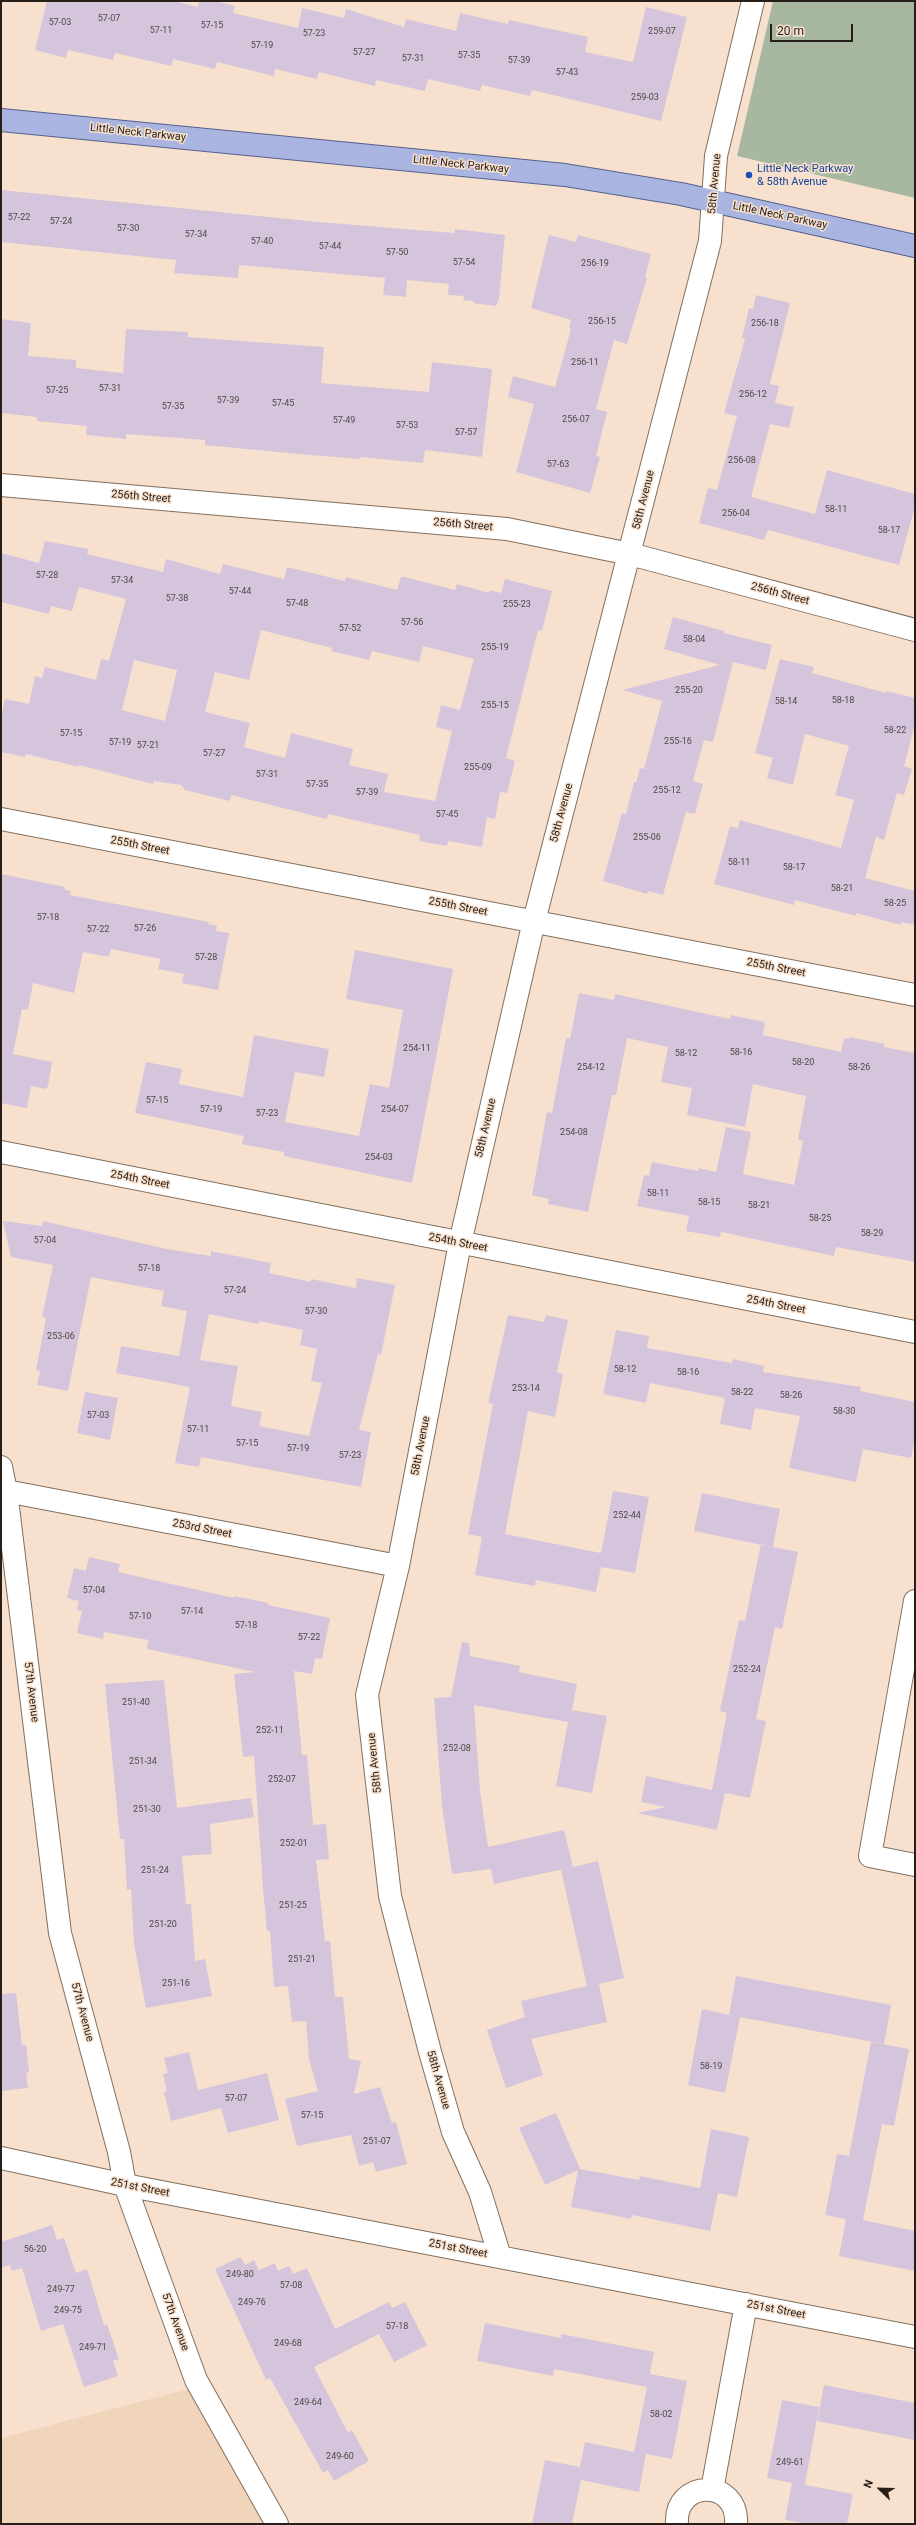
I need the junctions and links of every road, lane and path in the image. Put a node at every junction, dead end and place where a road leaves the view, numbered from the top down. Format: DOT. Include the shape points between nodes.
graph roads {
  1 [pos="753,1"];
  2 [pos="1,120"];
  3 [pos="713,201"];
  4 [pos="915,246"];
  5 [pos="1,485"];
  6 [pos="630,554"];
  7 [pos="915,630"];
  8 [pos="1,819"];
  9 [pos="534,921"];
  10 [pos="915,995"];
  11 [pos="1,1152"];
  12 [pos="460,1243"];
  13 [pos="915,1332"];
  14 [pos="1,1467"];
  15 [pos="6,1491"];
  16 [pos="398,1566"];
  17 [pos="915,1601"];
  18 [pos="915,1865"];
  19 [pos="1,2158"];
  20 [pos="125,2185"];
  21 [pos="500,2257"];
  22 [pos="746,2304"];
  23 [pos="915,2337"];
  24 [pos="712,2490"];
  25 [pos="276,2524"];
  26 [pos="677,2524"];
  27 [pos="736,2524"];
  1 -- 3 [label="street, 58th Avenue" via="716,156"];
  2 -- 3 [label="main road, Little Neck Parkway" via="565,175"];
  3 -- 4 [label="main road, Little Neck Parkway"];
  3 -- 6 [label="street, 58th Avenue" via="710,241"];
  5 -- 6 [label="street, 256th Street" via="507,529"];
  6 -- 7 [label="street, 256th Street"];
  6 -- 9 [label="street, 58th Avenue"];
  8 -- 9 [label="street, 255th Street"];
  9 -- 10 [label="street, 255th Street"];
  9 -- 12 [label="street, 58th Avenue"];
  11 -- 12 [label="street, 254th Street"];
  12 -- 13 [label="street, 254th Street"];
  12 -- 16 [label="street, 58th Avenue"];
  14 -- 15 [label="street, 57th Avenue"];
  15 -- 16 [label="street, 253rd Street"];
  15 -- 20 [label="street, 57th Avenue" via="60,1933 119,2152"];
  16 -- 21 [label="street, 58th Avenue" via="367,1695 390,1896 453,2132 480,2192"];
  17 -- 18 [label="street" via="870,1856"];
  19 -- 20 [label="street, 251st Street"];
  20 -- 21 [label="street, 251st Street"];
  20 -- 25 [label="street, 57th Avenue" via="196,2380"];
  21 -- 22 [label="street, 251st Street"];
  22 -- 23 [label="street, 251st Street"];
  22 -- 24 [label="street"];
  24 -- 26 [label="street" via="693,2493 685,2499 679,2507"];
  24 -- 27 [label="street" via="729,2499 734,2507"];
}
